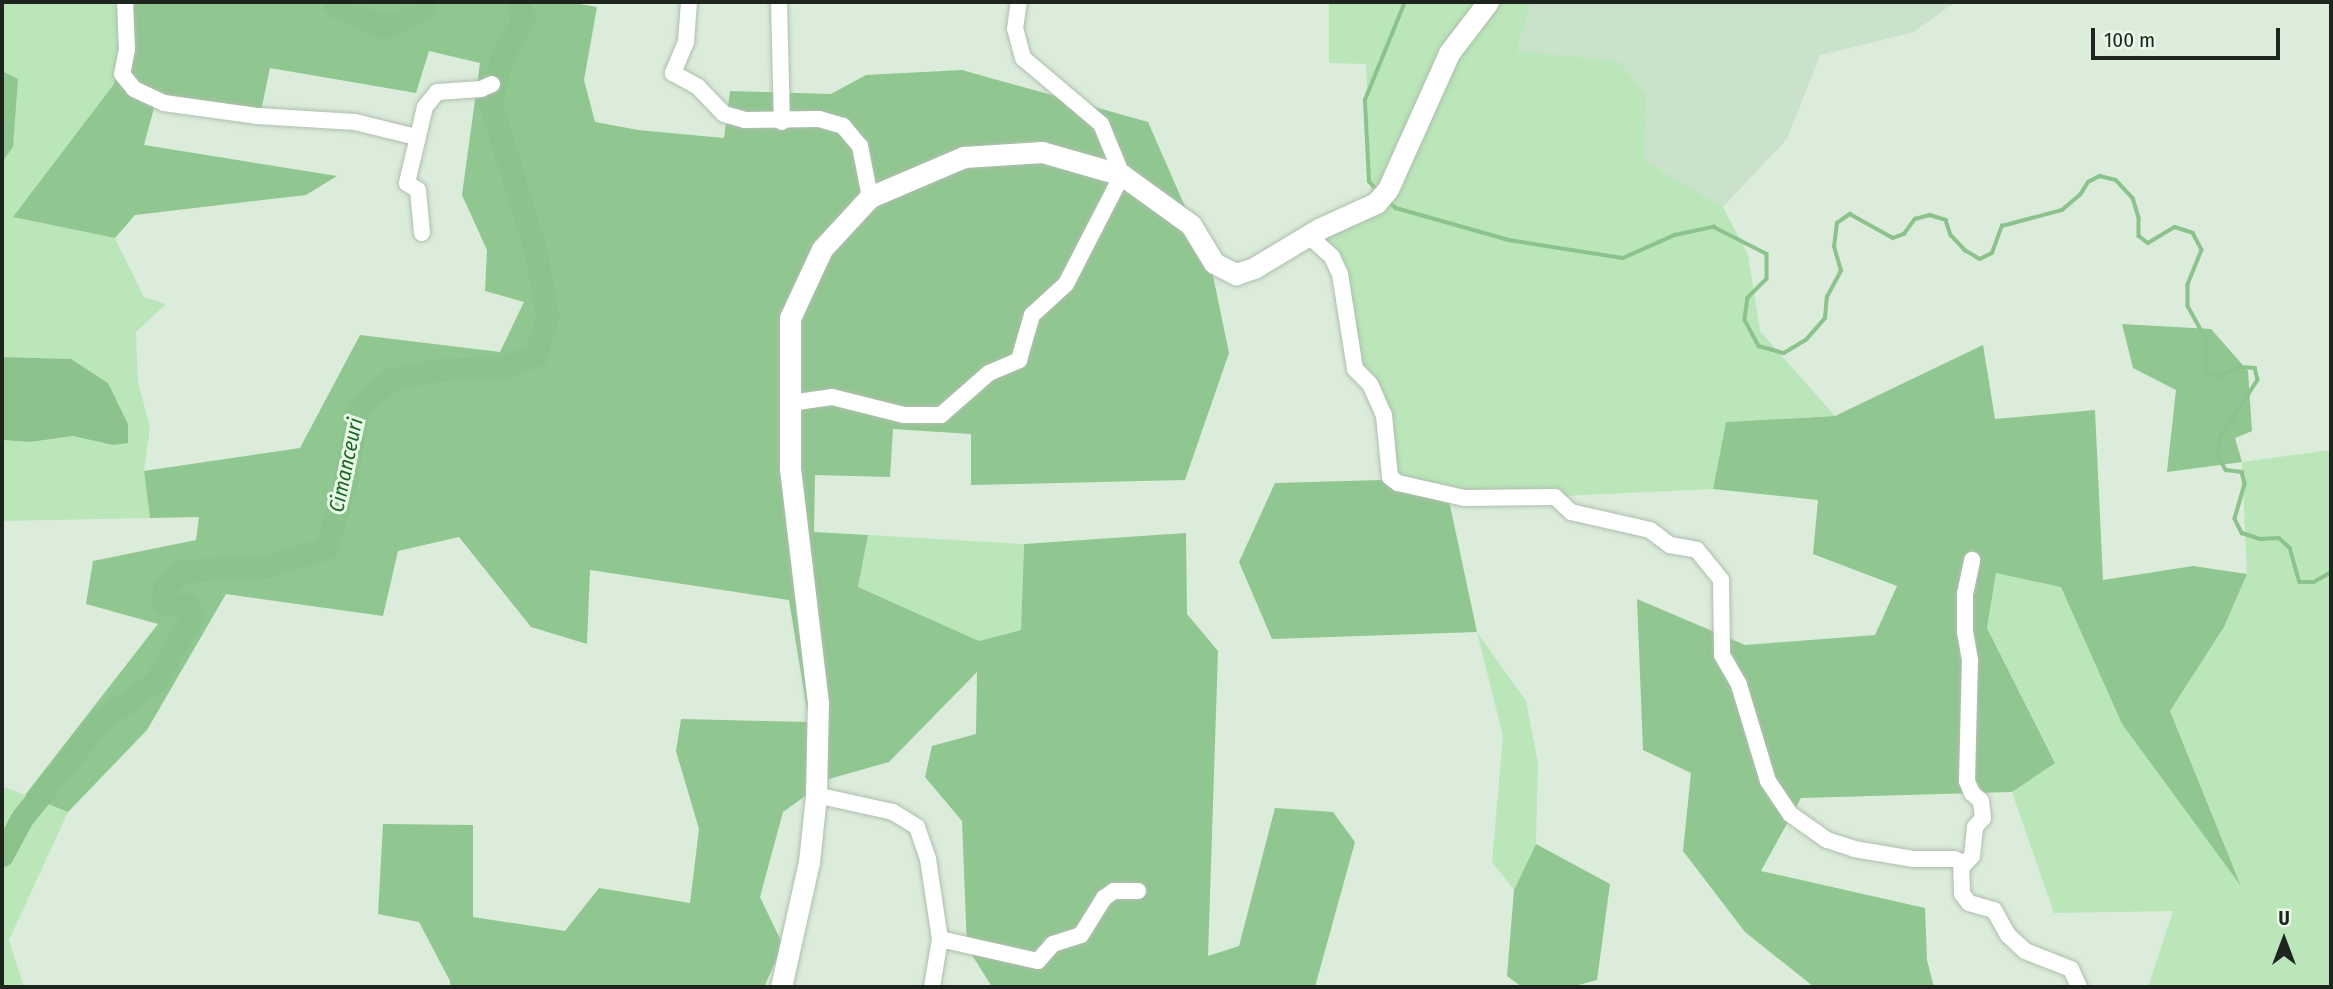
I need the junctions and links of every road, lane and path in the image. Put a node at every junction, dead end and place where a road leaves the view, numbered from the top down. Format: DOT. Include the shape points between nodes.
graph roads {
  1 [pos="125,2"];
  2 [pos="689,2"];
  3 [pos="779,2"];
  4 [pos="1019,2"];
  5 [pos="1488,2"];
  6 [pos="492,84"];
  7 [pos="782,122"];
  8 [pos="416,137"];
  9 [pos="1122,175"];
  10 [pos="870,197"];
  11 [pos="422,233"];
  12 [pos="1309,236"];
  13 [pos="790,403"];
  14 [pos="1972,560"];
  15 [pos="816,795"];
  16 [pos="1962,867"];
  17 [pos="1138,891"];
  18 [pos="940,939"];
  19 [pos="781,987"];
  20 [pos="932,987"];
  21 [pos="2079,987"];
  1 -- 8 [label="street" via="127,50 122,74 134,89 164,103 258,116 355,122"];
  2 -- 7 [label="street" via="686,41 673,73 698,87 724,114"];
  3 -- 7 [label="street"];
  4 -- 9 [label="street" via="1016,29 1023,58 1101,124"];
  5 -- 12 [label="street" via="1443,65 1382,196"];
  6 -- 8 [label="street" via="437,92 425,107"];
  7 -- 10 [label="street" via="819,120 843,126 860,146"];
  8 -- 11 [label="street" via="407,183 418,190"];
  9 -- 10 [label="street" via="1042,152 964,157"];
  9 -- 12 [label="street" via="1191,225 1213,263 1224,271 1236,274 1254,268"];
  9 -- 13 [label="street" via="1066,284 1032,315 1019,360 989,373 941,415 904,415 832,397"];
  10 -- 13 [label="street" via="822,249 790,318"];
  12 -- 16 [label="street" via="1332,257 1339,274 1355,369 1370,384 1384,415 1391,477 1398,484 1464,498 1555,497 1571,512 1650,530 1670,545 1697,550 1721,580 1722,655 1739,685 1768,781 1790,814 1827,840 1854,849 1914,859 1954,859"];
  13 -- 15 [label="street" via="790,467 818,702"];
  14 -- 16 [label="street" via="1965,594 1970,660 1967,781 1981,801 1983,818 1975,827 1972,856"];
  15 -- 18 [label="street" via="893,812 917,827 928,859"];
  15 -- 19 [label="street" via="809,862"];
  16 -- 21 [label="street" via="1962,894 1969,903 1994,910 2008,935 2025,951 2071,969"];
  17 -- 18 [label="street" via="1114,891 1104,898 1081,935 1053,944 1038,961"];
  18 -- 20 [label="street"];
}
